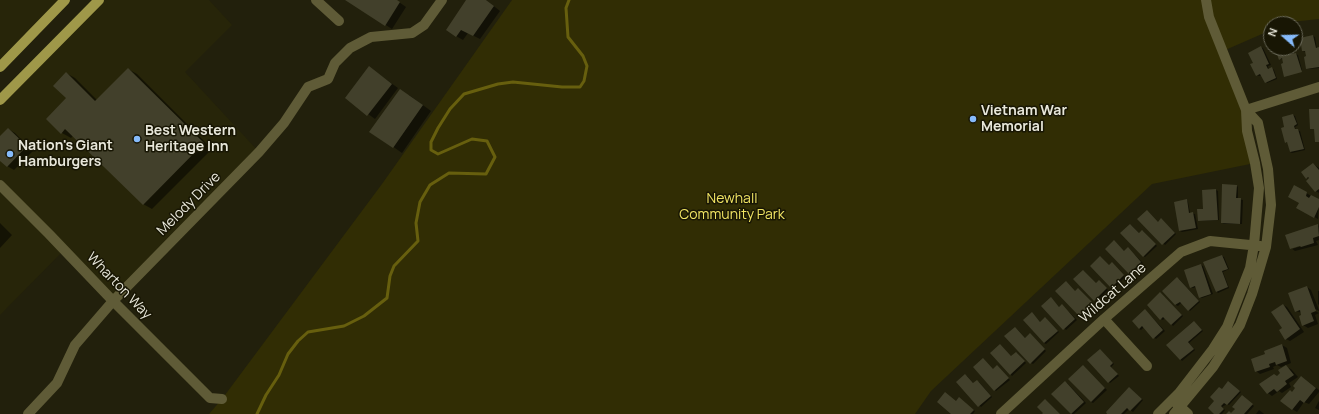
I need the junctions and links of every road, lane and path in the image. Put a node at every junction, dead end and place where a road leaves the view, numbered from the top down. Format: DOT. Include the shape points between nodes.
graph roads {
  1 [pos="65,0"];
  2 [pos="99,0"];
  3 [pos="316,0"];
  4 [pos="442,0"];
  5 [pos="1206,0"];
  6 [pos="339,21"];
  7 [pos="0,67"];
  8 [pos="1319,87"];
  9 [pos="0,100"];
  10 [pos="1246,110"];
  11 [pos="0,185"];
  12 [pos="1254,245"];
  13 [pos="1266,246"];
  14 [pos="113,301"];
  15 [pos="1104,319"];
  16 [pos="1147,366"];
  17 [pos="1172,399"];
  18 [pos="222,400"];
  19 [pos="1006,412"];
  20 [pos="1181,412"];
  21 [pos="28,414"];
  22 [pos="1158,414"];
  1 -- 7 [label="main road"];
  2 -- 9 [label="main road"];
  3 -- 6 [label="street"];
  4 -- 14 [label="street, Melody Drive" via="424,25 412,33 371,37 350,48 335,63 328,79 308,87 284,123 260,152"];
  5 -- 10 [label="street" via="1209,17"];
  8 -- 10 [label="street"];
  10 -- 12 [label="street" via="1247,131 1259,188"];
  10 -- 13 [label="street" via="1258,123 1268,169 1271,205"];
  11 -- 14 [label="street, Wharton Way"];
  12 -- 13 [label="street, Wildcat Lane"];
  12 -- 15 [label="street, Wildcat Lane" via="1210,241 1181,252"];
  12 -- 17 [label="street" via="1250,268 1227,328"];
  13 -- 20 [label="street" via="1240,325"];
  14 -- 18 [label="street, Wharton Way" via="210,398"];
  14 -- 21 [label="street, Melody Drive" via="75,345 57,383"];
  15 -- 16 [label="street"];
  15 -- 19 [label="street, Wildcat Lane"];
  17 -- 20 [label="street"];
  17 -- 22 [label="street"];
}
